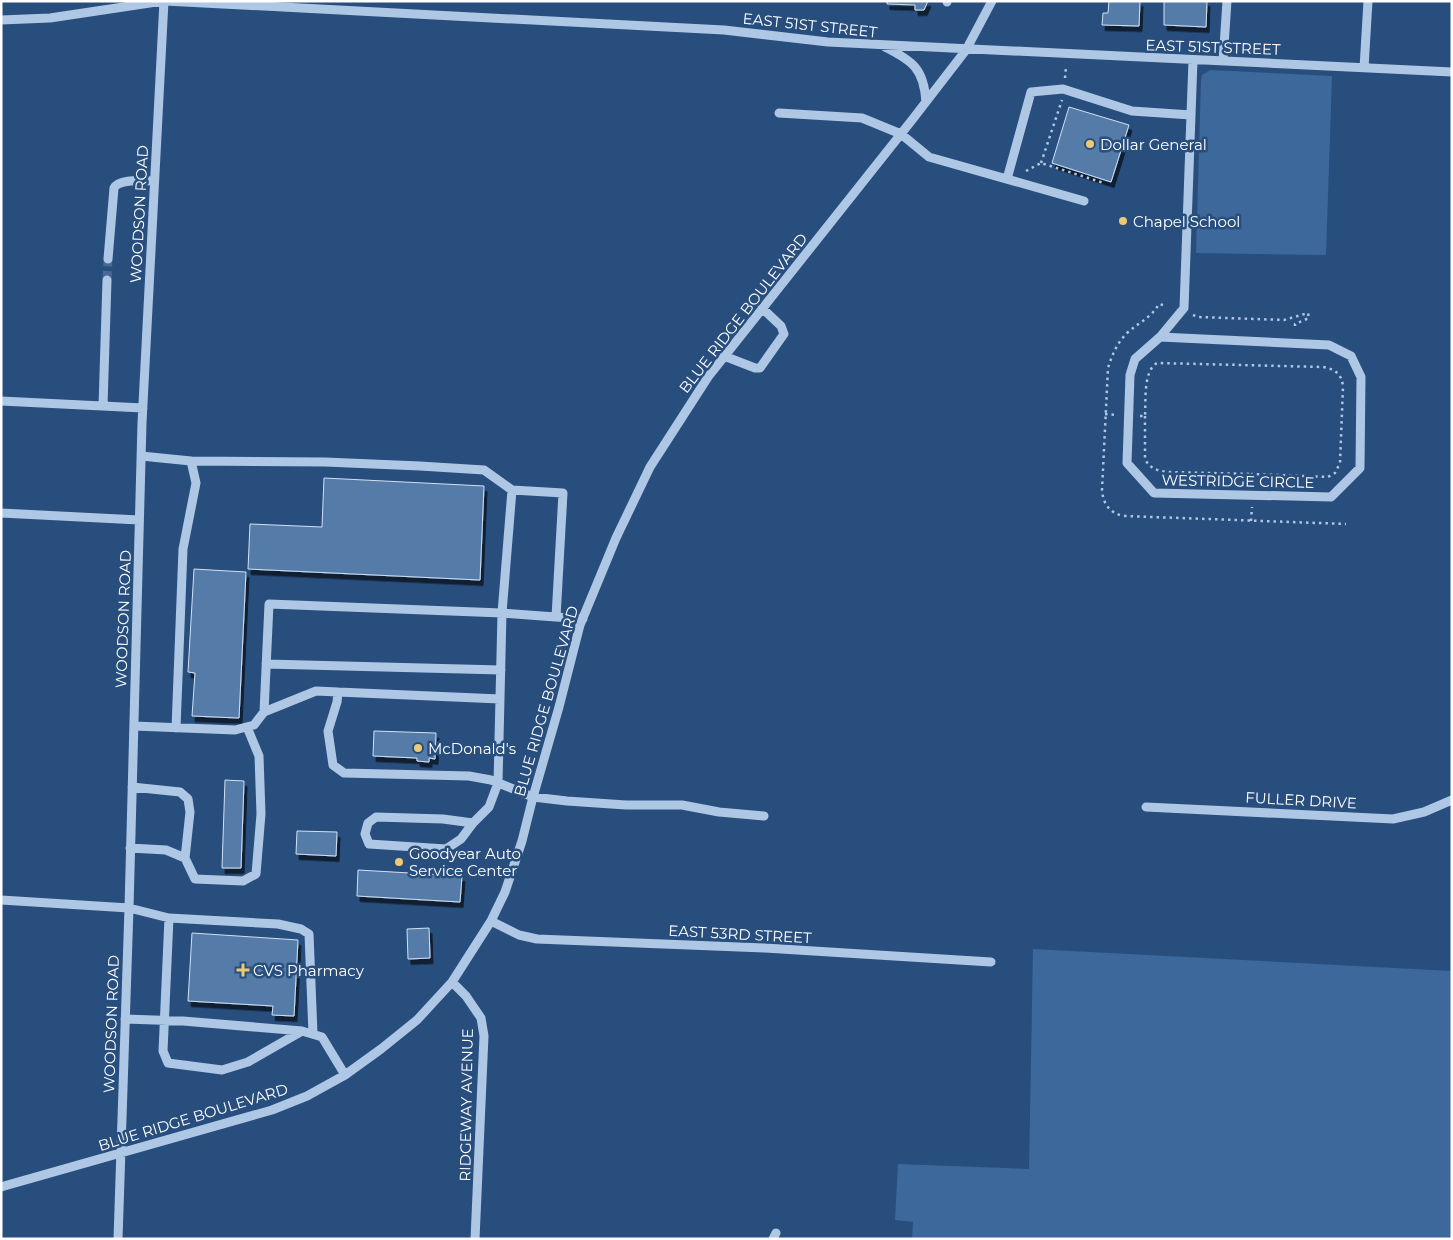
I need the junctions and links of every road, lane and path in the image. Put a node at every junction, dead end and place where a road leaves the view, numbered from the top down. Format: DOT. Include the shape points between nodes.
graph roads {
  1 [pos="164,1"];
  2 [pos="1227,1"];
  3 [pos="1368,1"];
  4 [pos="990,2"];
  5 [pos="273,4"];
  6 [pos="1,20"];
  7 [pos="883,45"];
  8 [pos="966,50"];
  9 [pos="1193,60"];
  10 [pos="1223,61"];
  11 [pos="1066,67"];
  12 [pos="1364,68"];
  13 [pos="1452,72"];
  14 [pos="1064,82"];
  15 [pos="1062,100"];
  16 [pos="926,102"];
  17 [pos="779,113"];
  18 [pos="1191,115"];
  19 [pos="901,134"];
  20 [pos="1041,163"];
  21 [pos="1026,171"];
  22 [pos="1007,179"];
  23 [pos="154,181"];
  24 [pos="1104,183"];
  25 [pos="1084,201"];
  26 [pos="108,259"];
  27 [pos="107,280"];
  28 [pos="1163,306"];
  29 [pos="762,308"];
  30 [pos="1190,314"];
  31 [pos="1296,326"];
  32 [pos="1160,336"];
  33 [pos="724,356"];
  34 [pos="1,402"];
  35 [pos="103,406"];
  36 [pos="143,408"];
  37 [pos="1105,414"];
  38 [pos="1120,415"];
  39 [pos="1136,416"];
  40 [pos="1145,416"];
  41 [pos="141,456"];
  42 [pos="191,461"];
  43 [pos="1252,474"];
  44 [pos="1252,489"];
  45 [pos="512,490"];
  46 [pos="1252,506"];
  47 [pos="1,514"];
  48 [pos="139,520"];
  49 [pos="1251,521"];
  50 [pos="1346,524"];
  51 [pos="502,613"];
  52 [pos="556,617"];
  53 [pos="583,619"];
  54 [pos="266,664"];
  55 [pos="501,670"];
  56 [pos="338,692"];
  57 [pos="500,699"];
  58 [pos="264,712"];
  59 [pos="134,726"];
  60 [pos="247,727"];
  61 [pos="176,728"];
  62 [pos="498,783"];
  63 [pos="132,787"];
  64 [pos="533,797"];
  65 [pos="1452,800"];
  66 [pos="1146,806"];
  67 [pos="764,816"];
  68 [pos="473,823"];
  69 [pos="130,848"];
  70 [pos="185,858"];
  71 [pos="1,900"];
  72 [pos="129,908"];
  73 [pos="169,918"];
  74 [pos="491,921"];
  75 [pos="991,962"];
  76 [pos="452,982"];
  77 [pos="125,1019"];
  78 [pos="163,1020"];
  79 [pos="302,1031"];
  80 [pos="313,1034"];
  81 [pos="345,1075"];
  82 [pos="121,1153"];
  83 [pos="1,1187"];
  84 [pos="118,1239"];
  85 [pos="475,1239"];
  1 -- 5 [label="street, EAST 51ST STREET"];
  1 -- 6 [label="street, EAST 51ST STREET" via="50,18"];
  1 -- 23 [label="street, WOODSON ROAD"];
  2 -- 10 [label="street"];
  3 -- 12 [label="street"];
  4 -- 8 [label="street, BLUE RIDGE BOULEVARD"];
  5 -- 7 [label="street, EAST 51ST STREET" via="724,30"];
  7 -- 8 [label="street, EAST 51ST STREET"];
  7 -- 16 [label="street" via="913,64 922,79"];
  8 -- 9 [label="street, EAST 51ST STREET"];
  8 -- 16 [label="street, BLUE RIDGE BOULEVARD"];
  9 -- 10 [label="street, EAST 51ST STREET"];
  9 -- 18 [label="street, WESTRIDGE CIRCLE"];
  10 -- 12 [label="street, EAST 51ST STREET"];
  11 -- 14 [label="path"];
  12 -- 13 [label="street, EAST 51ST STREET"];
  15 -- 20 [label="path"];
  16 -- 19 [label="street, BLUE RIDGE BOULEVARD"];
  17 -- 19 [label="street" via="862,118"];
  18 -- 22 [label="street" via="1132,111 1063,89 1031,92"];
  18 -- 32 [label="street, WESTRIDGE CIRCLE" via="1184,308"];
  19 -- 22 [label="street" via="929,157"];
  19 -- 29 [label="street, BLUE RIDGE BOULEVARD"];
  20 -- 21 [label="path"];
  20 -- 24 [label="path"];
  22 -- 25 [label="street"];
  23 -- 26 [label="street" via="116,184"];
  23 -- 36 [label="street, WOODSON ROAD"];
  27 -- 35 [label="street"];
  28 -- 37 [label="path" via="1159,304 1154,312 1128,332 1114,350 1107,375"];
  29 -- 33 [label="street, BLUE RIDGE BOULEVARD"];
  29 -- 33 [label="street" via="781,326 784,334 760,368"];
  30 -- 31 [label="path" via="1284,320 1308,313 1309,318"];
  32 -- 32 [label="street, WESTRIDGE CIRCLE" via="1135,359 1130,374 1127,463 1154,493 1330,497 1360,468 1361,377 1351,356 1329,345"];
  33 -- 53 [label="street, BLUE RIDGE BOULEVARD" via="650,468 616,538"];
  34 -- 35 [label="street"];
  35 -- 36 [label="street"];
  36 -- 41 [label="street, WOODSON ROAD"];
  37 -- 38 [label="path"];
  37 -- 49 [label="path" via="1102,490 1103,500 1111,511 1131,517"];
  39 -- 40 [label="path"];
  40 -- 43 [label="path" via="1145,458 1156,470"];
  40 -- 43 [label="path" via="1147,380 1152,366 1157,363 1323,367 1336,371 1343,387 1341,456 1337,470 1328,477"];
  41 -- 42 [label="street"];
  41 -- 48 [label="street, WOODSON ROAD"];
  42 -- 45 [label="street" via="324,462 484,470"];
  42 -- 61 [label="street" via="196,483 183,549"];
  43 -- 44 [label="path"];
  45 -- 51 [label="street"];
  45 -- 52 [label="street" via="563,492"];
  46 -- 49 [label="path"];
  47 -- 48 [label="street"];
  48 -- 59 [label="street, WOODSON ROAD"];
  49 -- 50 [label="path"];
  51 -- 52 [label="street"];
  51 -- 54 [label="street" via="269,604"];
  51 -- 55 [label="street"];
  52 -- 53 [label="street"];
  53 -- 64 [label="street, BLUE RIDGE BOULEVARD"];
  54 -- 55 [label="street"];
  54 -- 58 [label="street"];
  55 -- 57 [label="street"];
  56 -- 57 [label="street"];
  56 -- 58 [label="street" via="316,691"];
  56 -- 62 [label="street" via="328,731 333,765 344,774 469,776"];
  57 -- 62 [label="street"];
  58 -- 60 [label="street" via="254,725"];
  59 -- 61 [label="street"];
  59 -- 63 [label="street, WOODSON ROAD"];
  60 -- 61 [label="street" via="235,730"];
  60 -- 70 [label="street" via="260,756 261,814 256,874 243,881 194,879"];
  62 -- 64 [label="street"];
  62 -- 68 [label="street" via="489,806"];
  63 -- 69 [label="street, WOODSON ROAD"];
  63 -- 70 [label="street" via="180,792 188,799 190,812"];
  64 -- 67 [label="street" via="682,805"];
  64 -- 74 [label="street, BLUE RIDGE BOULEVARD" via="505,892"];
  65 -- 66 [label="street, FULLER DRIVE" via="1424,812 1393,819"];
  68 -- 68 [label="street" via="376,817 368,823 365,834 369,844 446,849 461,839"];
  69 -- 70 [label="street" via="166,850"];
  69 -- 72 [label="street, WOODSON ROAD"];
  71 -- 72 [label="street"];
  72 -- 73 [label="street"];
  72 -- 77 [label="street, WOODSON ROAD"];
  73 -- 78 [label="street"];
  73 -- 80 [label="street" via="278,924 309,934"];
  74 -- 75 [label="street, EAST 53RD STREET" via="519,935 537,939 765,948"];
  74 -- 76 [label="street, BLUE RIDGE BOULEVARD"];
  76 -- 81 [label="street, BLUE RIDGE BOULEVARD" via="417,1020"];
  76 -- 85 [label="street, RIDGEWAY AVENUE" via="481,1018 484,1036"];
  77 -- 78 [label="street"];
  77 -- 82 [label="street, WOODSON ROAD"];
  78 -- 79 [label="street"];
  78 -- 79 [label="street" via="162,1052 168,1063 222,1070 248,1062"];
  79 -- 80 [label="street"];
  80 -- 81 [label="street" via="322,1037"];
  81 -- 82 [label="street, BLUE RIDGE BOULEVARD" via="307,1096 272,1110"];
  82 -- 83 [label="street, BLUE RIDGE BOULEVARD"];
  82 -- 84 [label="street, WOODSON ROAD"];
}
